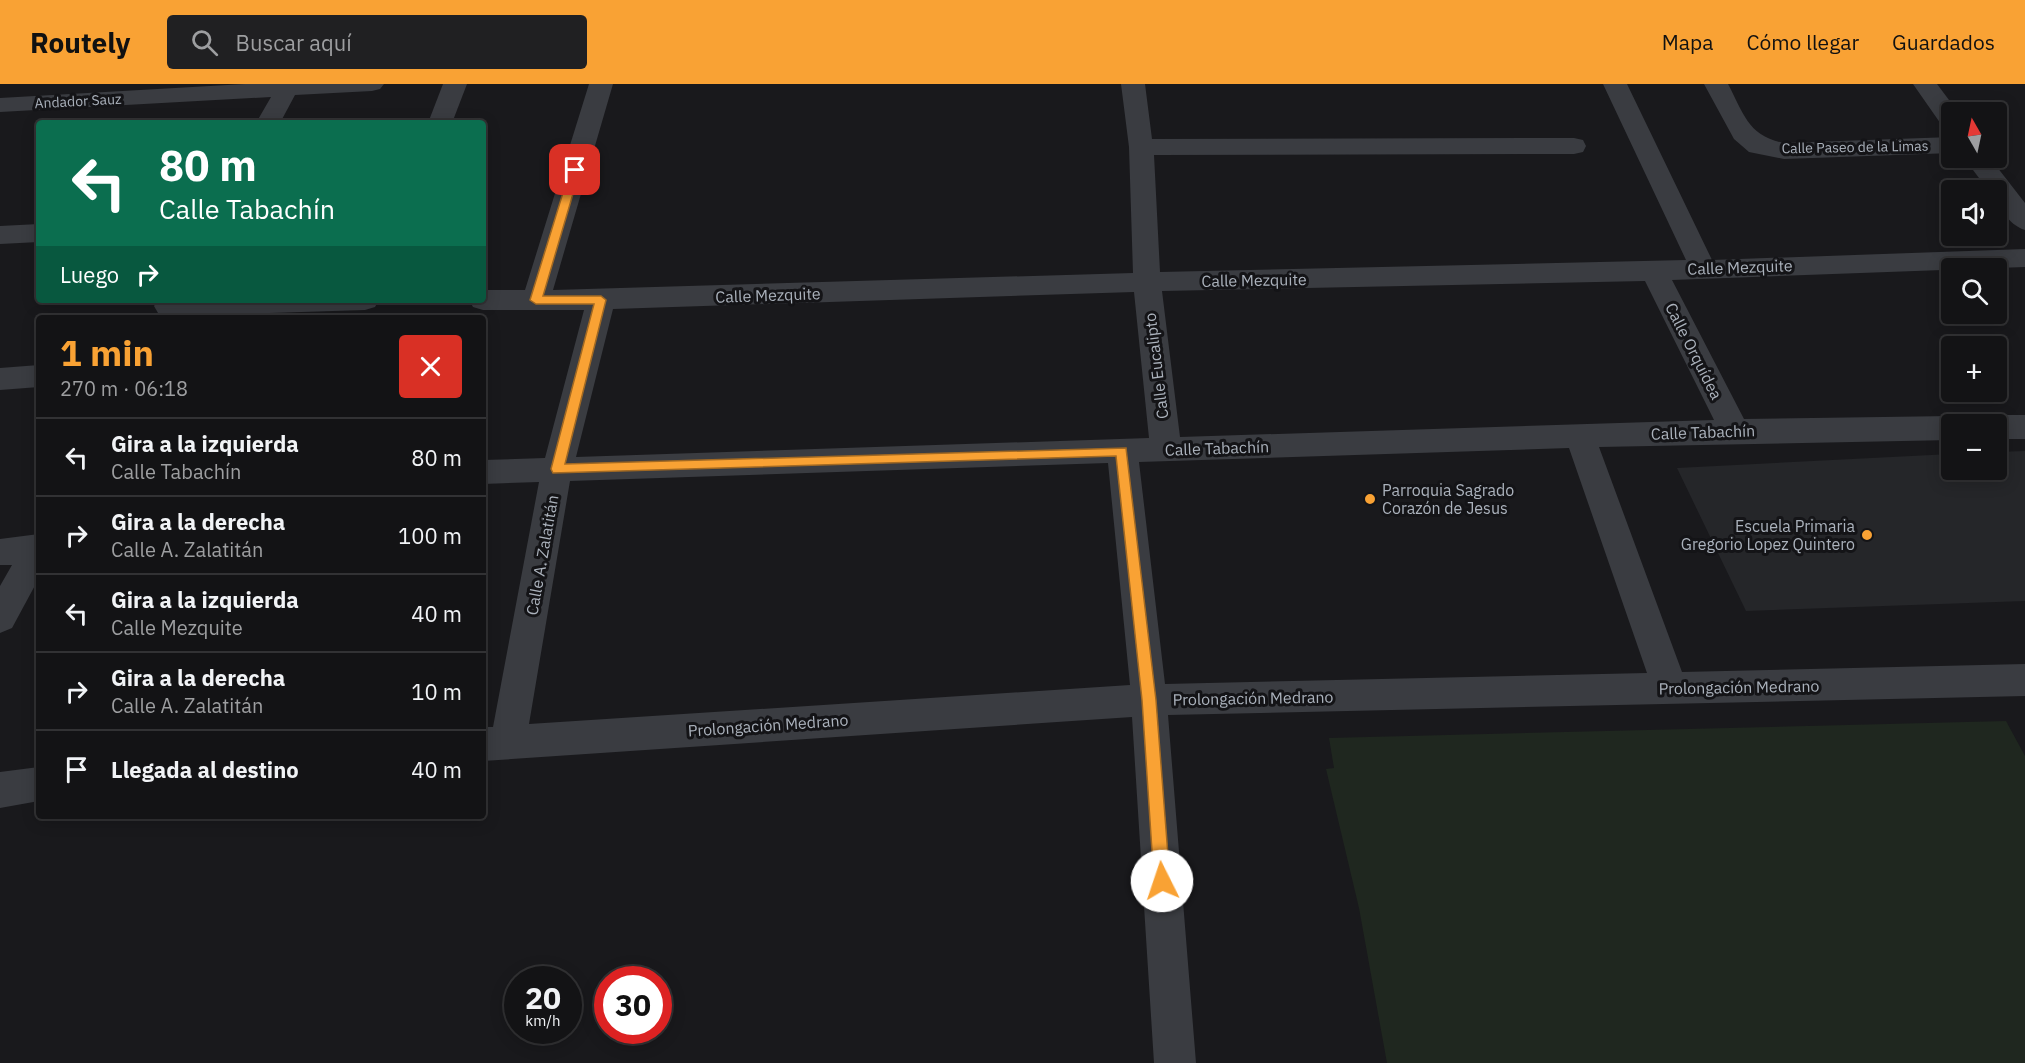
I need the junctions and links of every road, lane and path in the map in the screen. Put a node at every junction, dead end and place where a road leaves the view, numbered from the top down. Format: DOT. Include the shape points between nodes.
graph roads {
  1 [pos="372,84"];
  2 [pos="455,84"];
  3 [pos="601,84"];
  4 [pos="1133,84"];
  5 [pos="1616,84"];
  6 [pos="1716,84"];
  7 [pos="1925,84"];
  8 [pos="288,87"];
  9 [pos="0,105"];
  10 [pos="1941,107"];
  11 [pos="270,120"];
  12 [pos="441,120"];
  13 [pos="1941,145"];
  14 [pos="1575,146"];
  15 [pos="1141,147"];
  16 [pos="1985,168"];
  17 [pos="2025,221"];
  18 [pos="36,233"];
  19 [pos="0,235"];
  20 [pos="2025,258"];
  21 [pos="1703,268"];
  22 [pos="1654,271"];
  23 [pos="1147,282"];
  24 [pos="486,300"];
  25 [pos="536,300"];
  26 [pos="601,300"];
  27 [pos="291,303"];
  28 [pos="167,308"];
  29 [pos="36,376"];
  30 [pos="0,379"];
  31 [pos="2007,427"];
  32 [pos="2025,427"];
  33 [pos="1941,428"];
  34 [pos="1735,431"];
  35 [pos="1580,436"];
  36 [pos="1166,450"];
  37 [pos="1122,451"];
  38 [pos="558,469"];
  39 [pos="486,472"];
  40 [pos="36,548"];
  41 [pos="0,552"];
  42 [pos="36,552"];
  43 [pos="0,618"];
  44 [pos="2025,680"];
  45 [pos="1670,688"];
  46 [pos="1149,700"];
  47 [pos="495,743"];
  48 [pos="36,784"];
  49 [pos="0,790"];
  50 [pos="1175,1063"];
  1 -- 8 [label="street, Andador Sauz"];
  2 -- 12 [label="street"];
  3 -- 25 [label="street"];
  4 -- 15 [label="street, Calle Eucalipto"];
  5 -- 21 [label="street"];
  6 -- 13 [label="street, Calle Paseo de la Limas" via="1743,134 1758,146 1784,151"];
  7 -- 10 [label="street"];
  8 -- 9 [label="street, Andador Sauz"];
  8 -- 11 [label="street"];
  14 -- 15 [label="street"];
  15 -- 23 [label="street, Calle Eucalipto"];
  16 -- 17 [label="street"];
  18 -- 19 [label="street"];
  20 -- 21 [label="street, Calle Mezquite"];
  21 -- 22 [label="street, Calle Mezquite"];
  22 -- 23 [label="street, Calle Mezquite"];
  22 -- 34 [label="street, Calle Orquídea"];
  23 -- 26 [label="street, Calle Mezquite"];
  23 -- 36 [label="street, Calle Eucalipto"];
  24 -- 25 [label="street, Calle Mezquite"];
  25 -- 26 [label="street, Calle Mezquite"];
  26 -- 38 [label="street, Calle A. Zalatitán"];
  27 -- 28 [label="street"];
  29 -- 30 [label="street"];
  31 -- 32 [label="street"];
  33 -- 34 [label="street, Calle Tabachín"];
  34 -- 35 [label="street, Calle Tabachín"];
  35 -- 36 [label="street, Calle Tabachín"];
  35 -- 45 [label="street"];
  36 -- 37 [label="street, Calle Tabachín"];
  37 -- 38 [label="street, Calle Tabachín"];
  37 -- 46 [label="street"];
  38 -- 39 [label="street, Calle Tabachín"];
  38 -- 47 [label="street, Calle A. Zalatitán"];
  40 -- 41 [label="street"];
  42 -- 43 [label="street"];
  44 -- 45 [label="street, Prolongación Medrano"];
  45 -- 46 [label="street, Prolongación Medrano"];
  46 -- 47 [label="street, Prolongación Medrano"];
  46 -- 50 [label="street"];
  48 -- 49 [label="street"];
}
